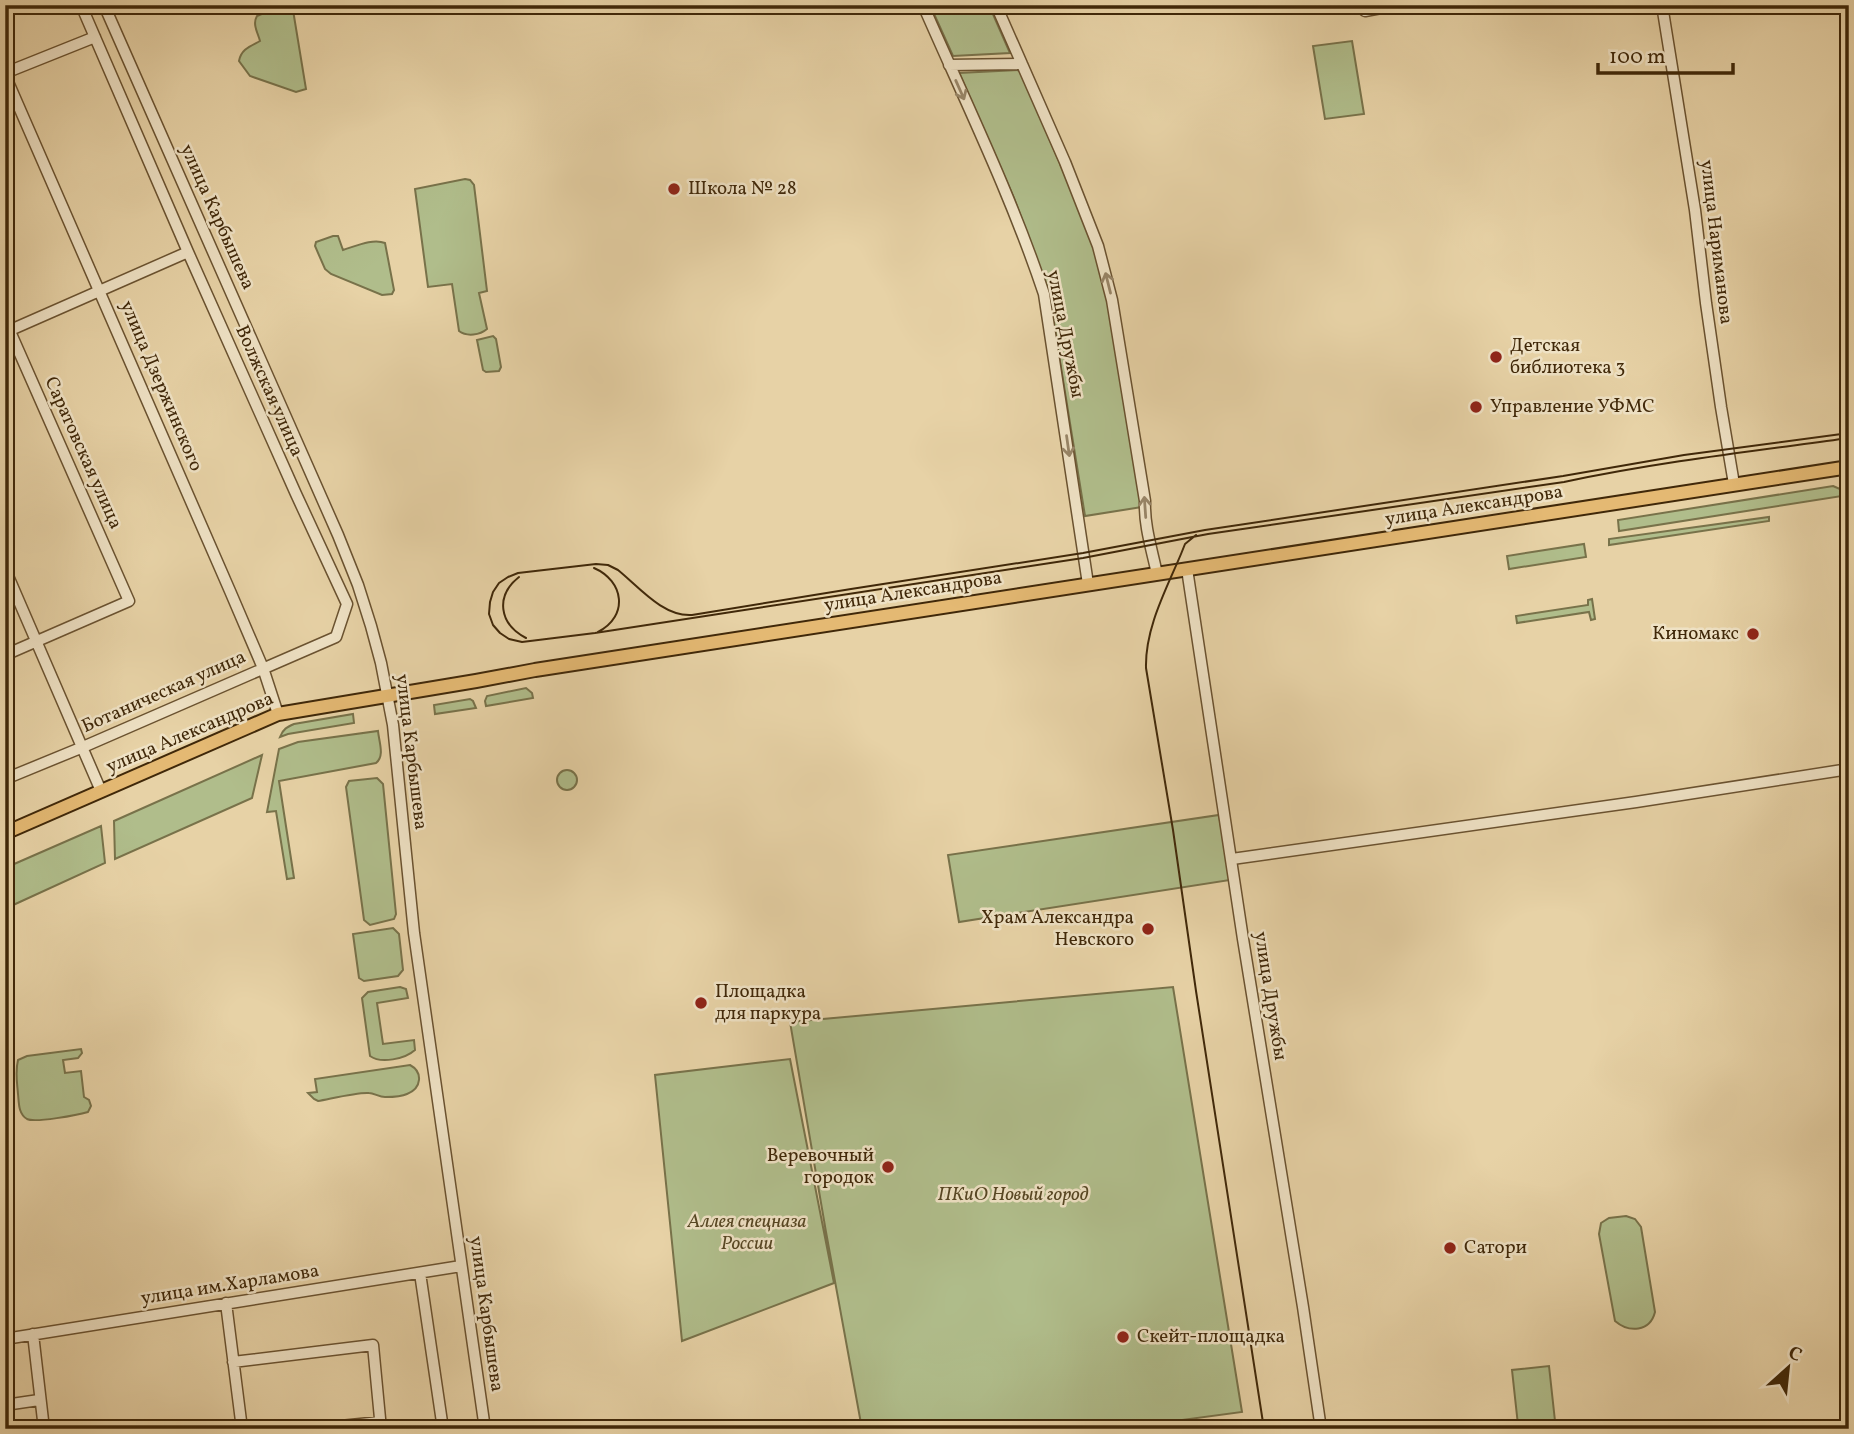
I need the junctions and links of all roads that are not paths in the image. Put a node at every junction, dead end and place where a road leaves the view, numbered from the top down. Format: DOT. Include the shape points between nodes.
graph roads {
  1 [pos="81,5"];
  2 [pos="104,5"];
  3 [pos="923,5"];
  4 [pos="996,5"];
  5 [pos="1396,5"];
  6 [pos="1662,5"];
  7 [pos="1365,11"];
  8 [pos="95,37"];
  9 [pos="1022,64"];
  10 [pos="949,65"];
  11 [pos="5,74"];
  12 [pos="188,252"];
  13 [pos="100,290"];
  14 [pos="7,327"];
  15 [pos="1849,467"];
  16 [pos="1734,484"];
  17 [pos="5,569"];
  18 [pos="1187,569"];
  19 [pos="1157,574"];
  20 [pos="1088,584"];
  21 [pos="336,637"];
  22 [pos="37,641"];
  23 [pos="5,655"];
  24 [pos="263,668"];
  25 [pos="388,695"];
  26 [pos="278,714"];
  27 [pos="83,747"];
  28 [pos="1849,769"];
  29 [pos="5,779"];
  30 [pos="101,791"];
  31 [pos="5,833"];
  32 [pos="1232,859"];
  33 [pos="461,1266"];
  34 [pos="420,1273"];
  35 [pos="226,1303"];
  36 [pos="33,1334"];
  37 [pos="5,1339"];
  38 [pos="233,1362"];
  39 [pos="39,1400"];
  40 [pos="5,1405"];
  41 [pos="381,1425"];
  42 [pos="44,1429"];
  43 [pos="242,1429"];
  44 [pos="311,1429"];
  45 [pos="443,1429"];
  46 [pos="485,1429"];
  47 [pos="1321,1429"];
  1 -- 8 [label="street, Волжская улица"];
  2 -- 25 [label="street, улица Карбышева" via="358,584"];
  3 -- 10 [label="street, улица Дружбы"];
  4 -- 9 [label="street"];
  5 -- 7 [label="street"];
  6 -- 16 [label="street, улица Нариманова"];
  8 -- 11 [label="street"];
  8 -- 12 [label="street, Волжская улица"];
  9 -- 10 [label="street"];
  19 -- 9 [label="street, one-way" via="1112,300 1098,246"];
  10 -- 20 [label="street, улица Дружбы, one-way" via="1044,294"];
  11 -- 13 [label="street, улица Дзержинского"];
  12 -- 13 [label="street"];
  12 -- 21 [label="street, Волжская улица" via="347,604"];
  13 -- 14 [label="street"];
  13 -- 24 [label="street, улица Дзержинского"];
  14 -- 22 [label="street, Саратовская улица" via="129,601"];
  15 -- 16 [label="main road, улица Александрова"];
  16 -- 18 [label="main road, улица Александрова"];
  17 -- 22 [label="street"];
  18 -- 19 [label="main road, улица Александрова"];
  18 -- 32 [label="street, улица Дружбы"];
  19 -- 20 [label="main road, улица Александрова"];
  20 -- 25 [label="main road, улица Александрова"];
  21 -- 24 [label="street, Ботаническая улица"];
  22 -- 23 [label="street"];
  22 -- 27 [label="street"];
  24 -- 26 [label="street, улица Дзержинского"];
  24 -- 27 [label="street, Ботаническая улица"];
  25 -- 26 [label="main road, улица Александрова"];
  25 -- 33 [label="street, улица Карбышева" via="414,933"];
  26 -- 30 [label="main road, улица Александрова"];
  27 -- 29 [label="street, Ботаническая улица"];
  27 -- 30 [label="street"];
  28 -- 32 [label="street"];
  30 -- 31 [label="main road, улица Александрова"];
  32 -- 47 [label="street, улица Дружбы"];
  33 -- 34 [label="street, улица им.Харламова"];
  33 -- 46 [label="street, улица Карбышева"];
  34 -- 35 [label="street, улица им.Харламова"];
  34 -- 45 [label="street"];
  35 -- 36 [label="street, улица им.Харламова"];
  35 -- 38 [label="street"];
  36 -- 37 [label="street, улица им.Харламова"];
  36 -- 39 [label="street"];
  38 -- 41 [label="street" via="373,1345"];
  38 -- 43 [label="street"];
  39 -- 40 [label="street"];
  39 -- 42 [label="street"];
  41 -- 44 [label="street"];
}
